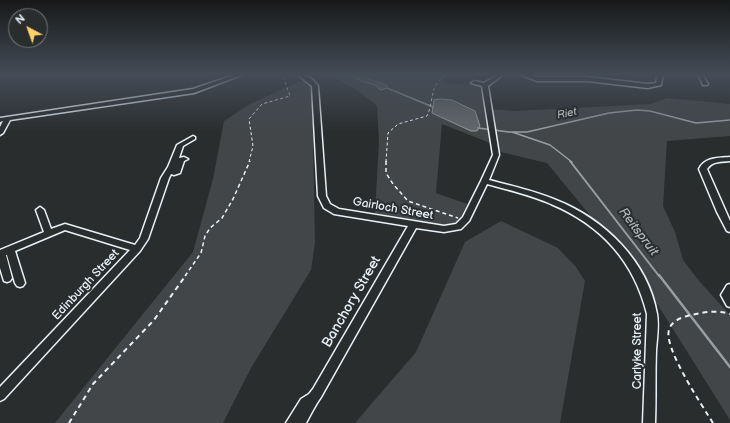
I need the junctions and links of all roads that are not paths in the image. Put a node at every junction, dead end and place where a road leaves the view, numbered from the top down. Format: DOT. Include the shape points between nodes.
graph roads {
  1 [pos="175,94"];
  2 [pos="315,94"];
  3 [pos="486,94"];
  4 [pos="8,118"];
  5 [pos="0,120"];
  6 [pos="0,133"];
  7 [pos="193,138"];
  8 [pos="184,159"];
  9 [pos="730,159"];
  10 [pos="167,176"];
  11 [pos="485,181"];
  12 [pos="40,210"];
  13 [pos="720,212"];
  14 [pos="730,212"];
  15 [pos="413,225"];
  16 [pos="730,229"];
  17 [pos="48,233"];
  18 [pos="10,249"];
  19 [pos="137,249"];
  20 [pos="0,254"];
  21 [pos="7,278"];
  22 [pos="20,283"];
  23 [pos="730,288"];
  24 [pos="729,302"];
  25 [pos="0,395"];
  26 [pos="315,396"];
  27 [pos="292,423"];
  28 [pos="300,423"];
  29 [pos="649,423"];
  1 -- 4 [label="street"];
  2 -- 15 [label="street, Gairloch Street" via="322,196 325,205 337,212"];
  3 -- 11 [label="street" via="496,153"];
  4 -- 5 [label="street"];
  4 -- 6 [label="street"];
  7 -- 10 [label="street, Edinburgh Street" via="180,145"];
  8 -- 10 [label="street" via="181,160 177,171"];
  9 -- 13 [label="street" via="708,162 703,167"];
  10 -- 19 [label="street, Edinburgh Street" via="144,239"];
  11 -- 15 [label="street, Gairloch Street" via="465,221 458,227 441,229"];
  11 -- 29 [label="street, Carlyke Street" via="551,201 573,211 601,231 633,265 639,275 652,316"];
  12 -- 17 [label="street"];
  13 -- 14 [label="street"];
  13 -- 16 [label="street"];
  15 -- 26 [label="street, Banchory Street"];
  17 -- 18 [label="street"];
  17 -- 19 [label="street" via="63,227"];
  18 -- 20 [label="street"];
  18 -- 22 [label="street"];
  19 -- 25 [label="street, Edinburgh Street"];
  20 -- 21 [label="street"];
  23 -- 24 [label="street" via="726,295"];
  26 -- 27 [label="street" via="305,403"];
  26 -- 28 [label="street, Banchory Street"];
}
